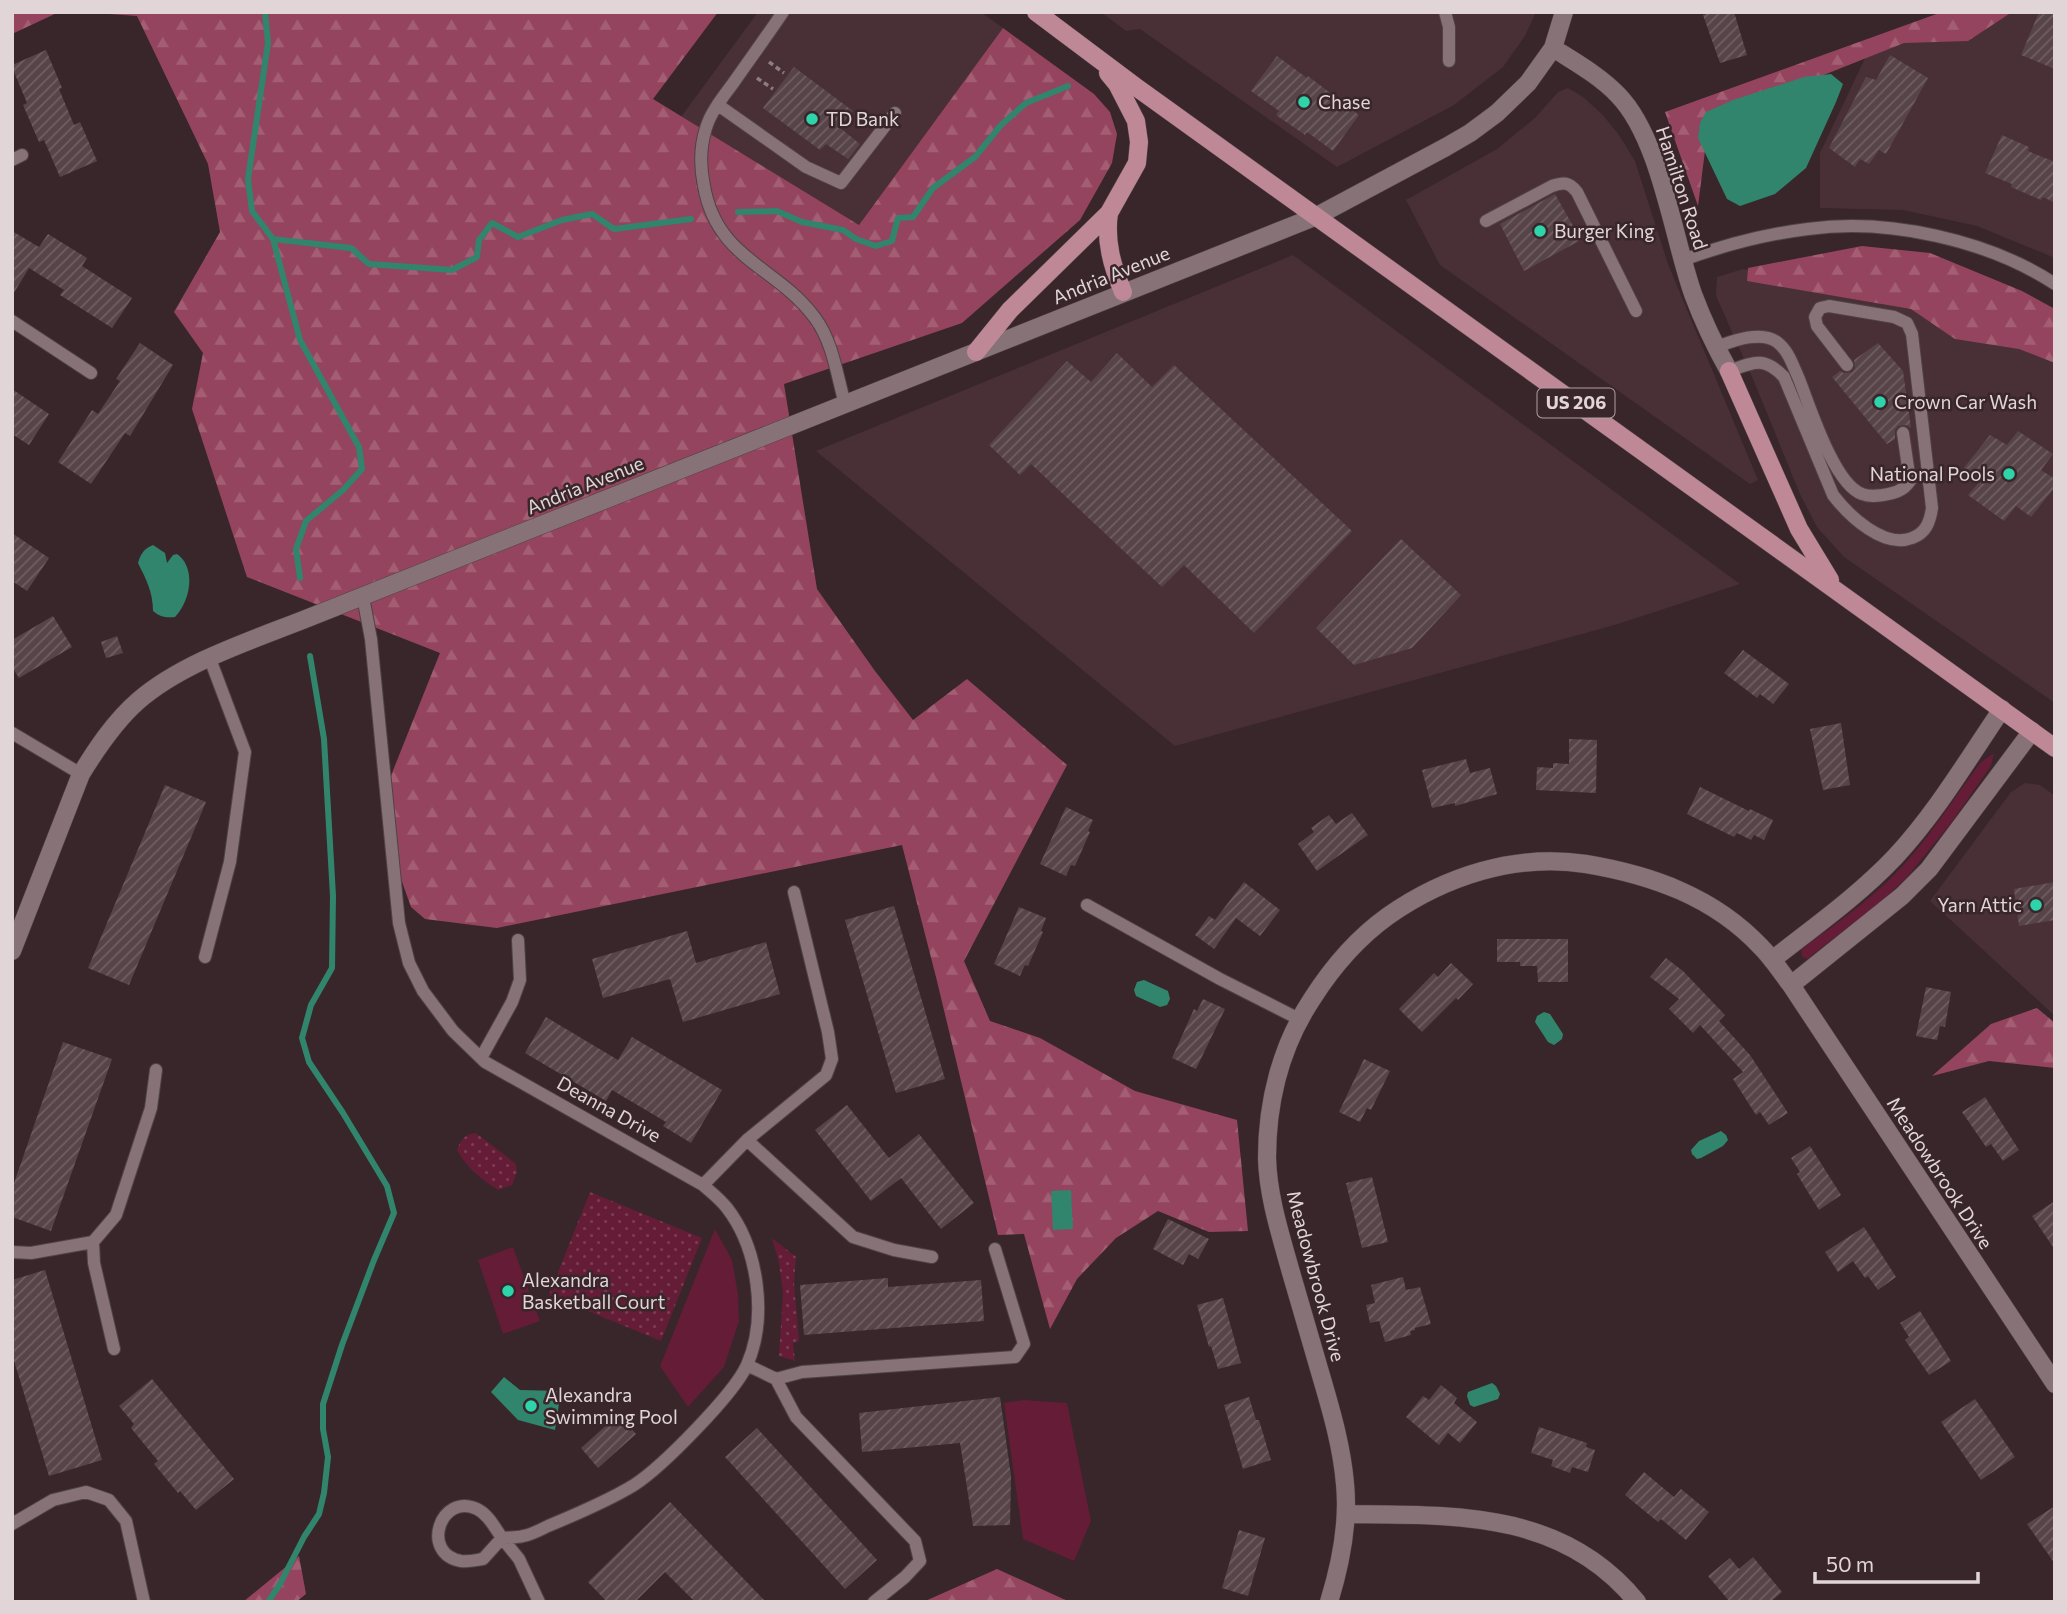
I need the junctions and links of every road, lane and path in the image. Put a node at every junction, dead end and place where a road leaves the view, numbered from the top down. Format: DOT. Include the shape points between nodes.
graph roads {
  1 [pos="783,12"];
  2 [pos="1036,12"];
  3 [pos="1445,12"];
  4 [pos="1564,12"];
  5 [pos="1553,48"];
  6 [pos="1091,54"];
  7 [pos="1450,61"];
  8 [pos="718,105"];
  9 [pos="895,113"];
  10 [pos="1109,213"];
  11 [pos="1317,216"];
  12 [pos="1486,221"];
  13 [pos="1683,260"];
  14 [pos="2055,284"];
  15 [pos="1123,292"];
  16 [pos="1636,311"];
  17 [pos="12,321"];
  18 [pos="1716,347"];
  19 [pos="976,352"];
  20 [pos="1847,365"];
  21 [pos="1729,371"];
  22 [pos="91,373"];
  23 [pos="845,404"];
  24 [pos="1903,433"];
  25 [pos="1836,589"];
  26 [pos="363,597"];
  27 [pos="209,659"];
  28 [pos="2002,709"];
  29 [pos="2032,731"];
  30 [pos="12,733"];
  31 [pos="2055,748"];
  32 [pos="81,774"];
  33 [pos="794,892"];
  34 [pos="1087,905"];
  35 [pos="518,940"];
  36 [pos="12,951"];
  37 [pos="205,957"];
  38 [pos="1772,960"];
  39 [pos="1791,985"];
  40 [pos="1299,1019"];
  41 [pos="481,1058"];
  42 [pos="156,1070"];
  43 [pos="747,1140"];
  44 [pos="704,1185"];
  45 [pos="93,1242"];
  46 [pos="995,1249"];
  47 [pos="12,1252"];
  48 [pos="932,1257"];
  49 [pos="114,1349"];
  50 [pos="747,1365"];
  51 [pos="776,1379"];
  52 [pos="2055,1384"];
  53 [pos="1346,1514"];
  54 [pos="12,1524"];
  55 [pos="502,1538"];
  56 [pos="144,1602"];
  57 [pos="539,1602"];
  58 [pos="874,1602"];
  59 [pos="1329,1602"];
  60 [pos="1637,1602"];
  1 -- 8 [label="lane"];
  2 -- 6 [label="main road, US 206"];
  3 -- 7 [label="lane"];
  4 -- 5 [label="street"];
  5 -- 11 [label="street" via="1528,83 1470,133"];
  5 -- 13 [label="street, Hamilton Road" via="1618,94 1633,114 1646,139"];
  6 -- 10 [label="main road" via="1128,102 1139,142 1138,163"];
  6 -- 11 [label="main road, US 206"];
  8 -- 9 [label="lane" via="806,167 841,183"];
  8 -- 23 [label="lane" via="702,144 706,198 731,244 785,287 817,321 828,342"];
  10 -- 15 [label="main road" via="1110,256"];
  10 -- 19 [label="main road" via="1010,310"];
  11 -- 15 [label="street, Andria Avenue"];
  11 -- 25 [label="main road, US 206"];
  12 -- 16 [label="lane" via="1552,186 1572,186"];
  13 -- 14 [label="lane" via="1758,237 1858,226 1929,234 1984,249"];
  13 -- 18 [label="street, Hamilton Road"];
  15 -- 19 [label="street, Andria Avenue"];
  17 -- 22 [label="lane"];
  18 -- 21 [label="street, Hamilton Road"];
  18 -- 24 [label="lane" via="1743,337 1776,341 1790,359 1836,470 1861,494 1874,496 1906,488 1910,481"];
  19 -- 23 [label="street, Andria Avenue"];
  20 -- 21 [label="lane" via="1817,327 1815,317 1820,309 1829,306 1907,323 1932,508 1925,529 1908,540 1887,540 1844,510 1833,495 1784,377 1773,365 1763,362"];
  21 -- 25 [label="main road" via="1799,529"];
  23 -- 26 [label="street, Andria Avenue"];
  25 -- 28 [label="main road, US 206"];
  26 -- 27 [label="street, Andria Avenue"];
  26 -- 41 [label="lane, Deanna Drive" via="400,923 409,963 453,1031"];
  27 -- 32 [label="street, Andria Avenue" via="139,700 122,716"];
  27 -- 37 [label="lane" via="245,752 230,862"];
  28 -- 29 [label="main road, US 206"];
  28 -- 38 [label="street" via="1896,856"];
  29 -- 31 [label="main road, US 206"];
  29 -- 39 [label="street" via="1902,897"];
  30 -- 32 [label="lane"];
  32 -- 36 [label="street, Andria Avenue"];
  33 -- 43 [label="lane" via="832,1059 827,1074"];
  34 -- 40 [label="lane"];
  35 -- 41 [label="lane" via="520,979"];
  38 -- 39 [label="street, Meadowbrook Drive"];
  38 -- 40 [label="street, Meadowbrook Drive" via="1740,927 1653,878 1581,863 1512,864 1479,871 1426,892 1372,928 1326,976"];
  39 -- 52 [label="street, Meadowbrook Drive"];
  40 -- 53 [label="street, Meadowbrook Drive" via="1274,1091 1267,1159 1280,1232 1342,1455"];
  41 -- 44 [label="lane, Deanna Drive"];
  42 -- 45 [label="lane" via="151,1108 116,1215"];
  43 -- 44 [label="lane"];
  43 -- 48 [label="lane" via="853,1237"];
  44 -- 50 [label="lane, Deanna Drive" via="727,1208 747,1244 758,1286 758,1318"];
  45 -- 47 [label="lane"];
  45 -- 49 [label="lane"];
  46 -- 51 [label="lane" via="1024,1344 1015,1357 802,1372"];
  50 -- 51 [label="lane"];
  50 -- 55 [label="lane, Deanna Drive" via="709,1415 635,1484 523,1536"];
  51 -- 58 [label="lane" via="796,1417 915,1541 920,1561"];
  53 -- 59 [label="street, Meadowbrook Drive"];
  53 -- 60 [label="street" via="1469,1518 1524,1527 1586,1556"];
  54 -- 56 [label="lane" via="53,1500 86,1492 109,1500 126,1521"];
  55 -- 55 [label="lane, Deanna Drive" via="483,1559 467,1562 444,1551 439,1525 451,1510 469,1506 486,1515"];
  55 -- 57 [label="lane" via="519,1559"];
}
